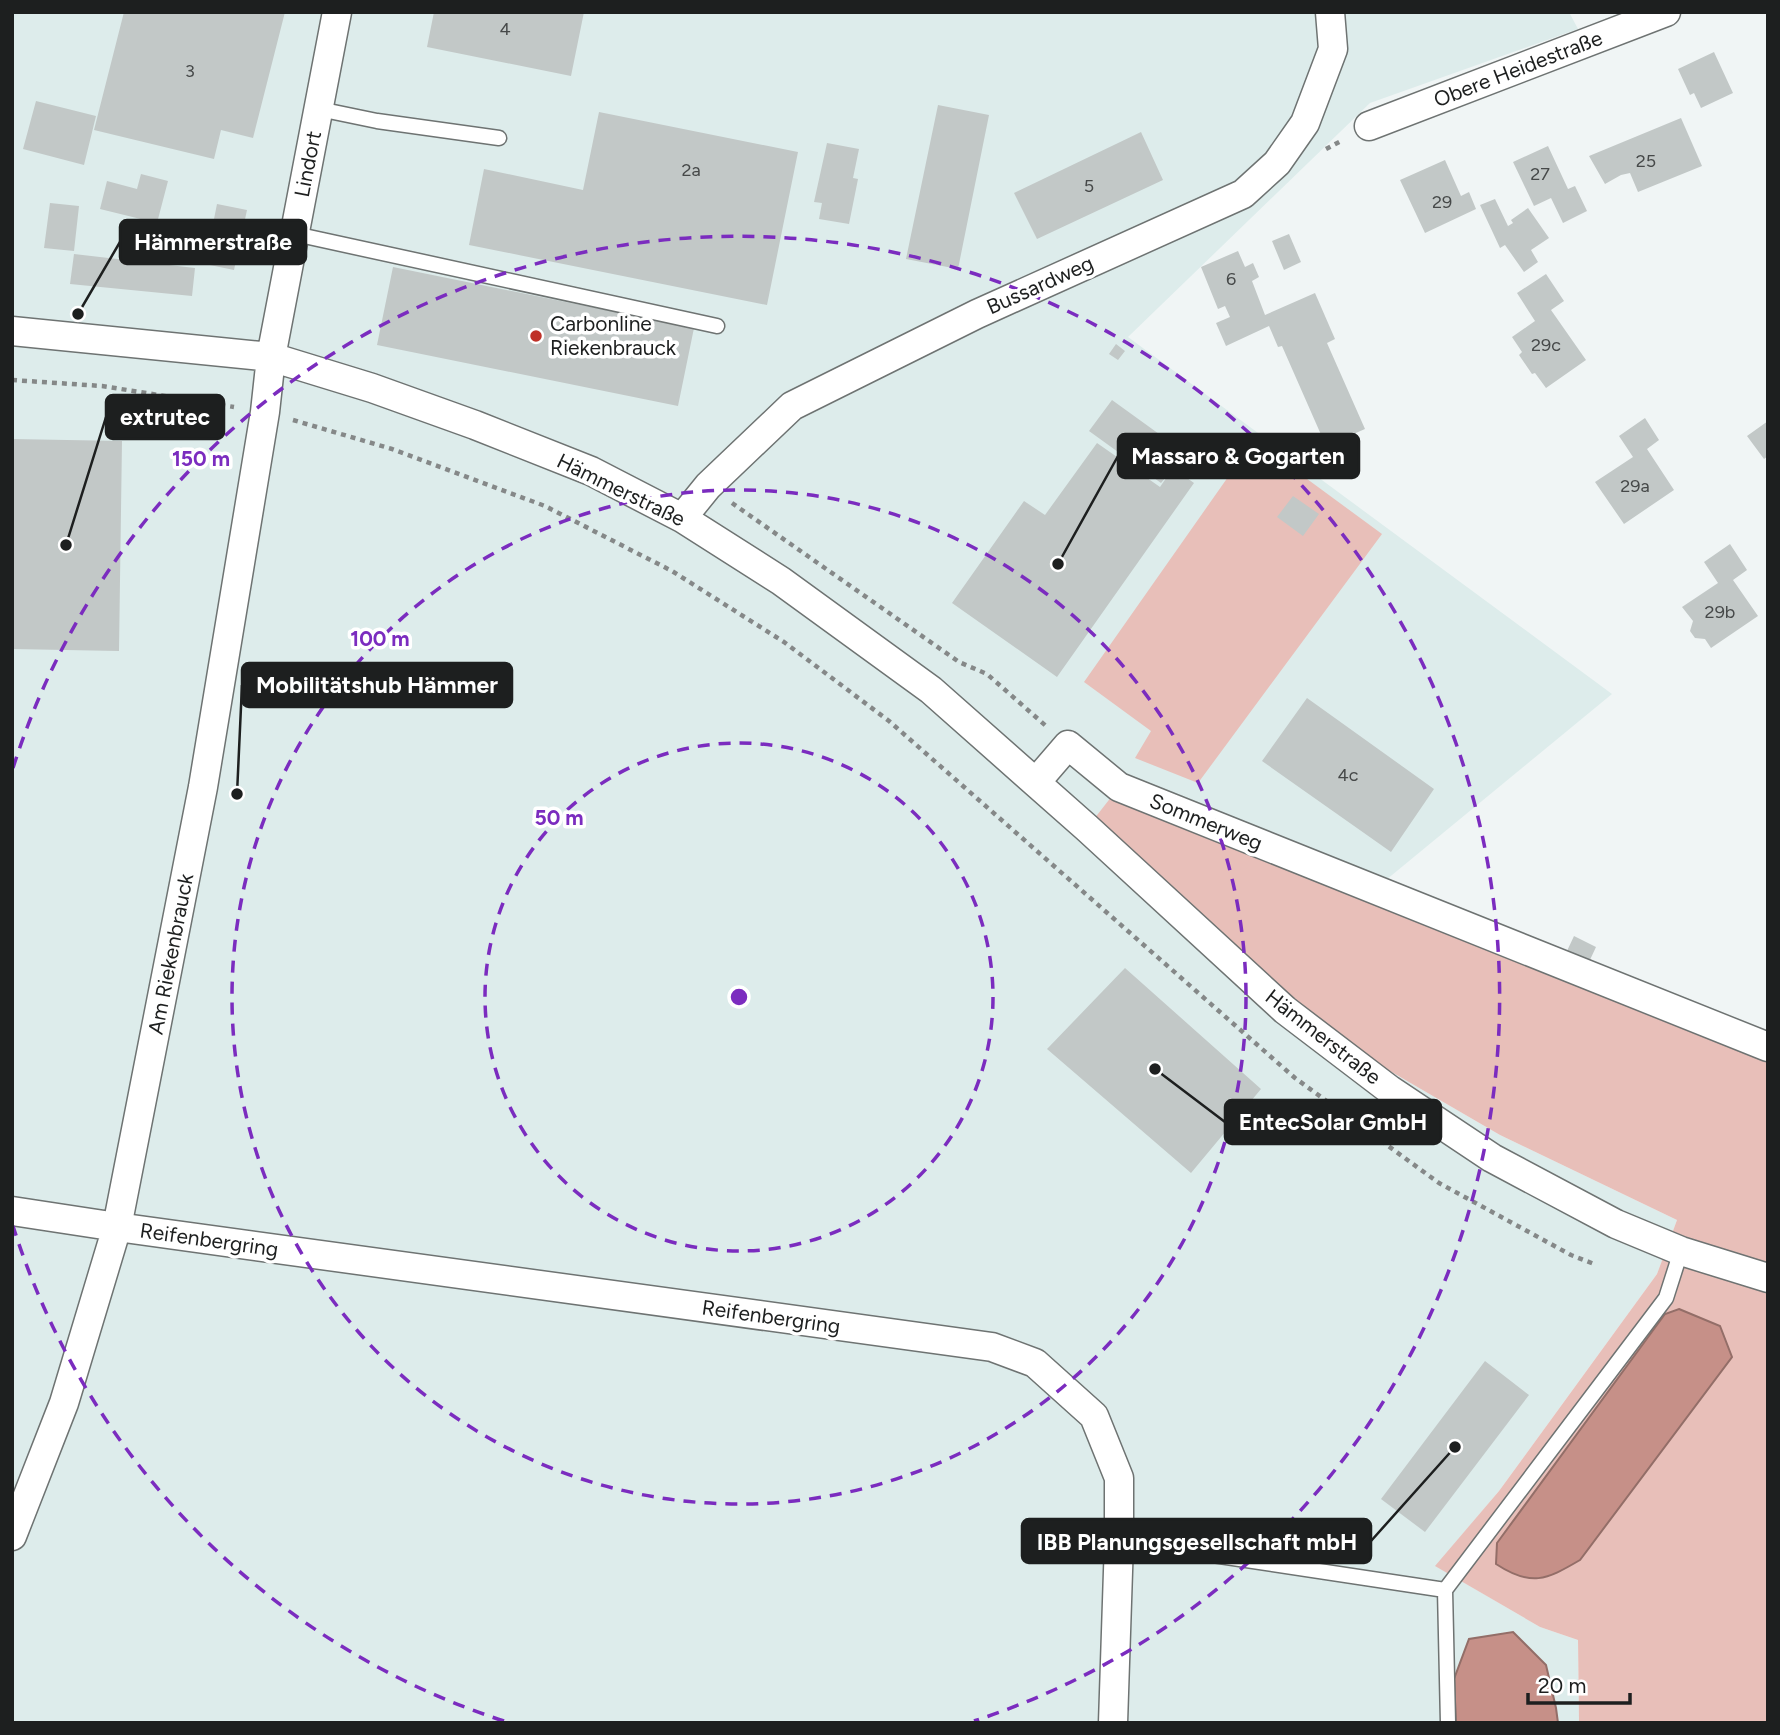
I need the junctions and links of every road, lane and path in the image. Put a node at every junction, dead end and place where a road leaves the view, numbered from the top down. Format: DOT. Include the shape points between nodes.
graph roads {
  1 [pos="337,12"];
  2 [pos="1330,12"];
  3 [pos="1667,12"];
  4 [pos="319,109"];
  5 [pos="1369,126"];
  6 [pos="499,138"];
  7 [pos="295,234"];
  8 [pos="716,326"];
  9 [pos="12,331"];
  10 [pos="271,358"];
  11 [pos="12,380"];
  12 [pos="265,412"];
  13 [pos="708,486"];
  14 [pos="682,517"];
  15 [pos="1068,746"];
  16 [pos="1036,782"];
  17 [pos="1768,1047"];
  18 [pos="12,1211"];
  19 [pos="117,1227"];
  20 [pos="1681,1251"];
  21 [pos="1594,1265"];
  22 [pos="1768,1278"];
  23 [pos="12,1536"];
  24 [pos="1119,1541"];
  25 [pos="1445,1590"];
  26 [pos="1113,1723"];
  27 [pos="1448,1723"];
  1 -- 4 [label="street, Lindort"];
  2 -- 13 [label="street, Bussardweg" via="1333,49 1306,123 1277,163 1243,194 977,314 792,406"];
  3 -- 5 [label="street, Obere Heidestraße"];
  4 -- 6 [label="lane"];
  4 -- 7 [label="street, Lindort"];
  7 -- 8 [label="lane"];
  7 -- 10 [label="street, Lindort"];
  9 -- 10 [label="street, Hämmerstraße"];
  10 -- 12 [label="street, Am Riekenbrauck"];
  10 -- 14 [label="street, Hämmerstraße" via="475,425 591,471"];
  11 -- 12 [label="path" via="102,386"];
  12 -- 19 [label="street, Am Riekenbrauck" via="203,787"];
  12 -- 21 [label="path" via="392,449 545,506 672,571 784,642 889,721 1295,1078 1439,1184"];
  13 -- 14 [label="street, Bussardweg"];
  13 -- 15 [label="path" via="959,662 987,674"];
  14 -- 16 [label="street, Hämmerstraße" via="781,581 931,690"];
  15 -- 16 [label="street"];
  15 -- 17 [label="street, Sommerweg" via="1119,787"];
  16 -- 20 [label="street, Hämmerstraße" via="1285,1010 1390,1090 1492,1158 1616,1224"];
  18 -- 19 [label="street, Reifenbergring"];
  19 -- 23 [label="street, Am Riekenbrauck" via="64,1403"];
  19 -- 24 [label="street, Reifenbergring" via="992,1347 1035,1363 1094,1416 1119,1478"];
  20 -- 22 [label="street, Hämmerstraße"];
  20 -- 25 [label="lane" via="1666,1298"];
  24 -- 25 [label="lane"];
  24 -- 26 [label="street, Reifenbergring"];
  25 -- 27 [label="lane"];
}
